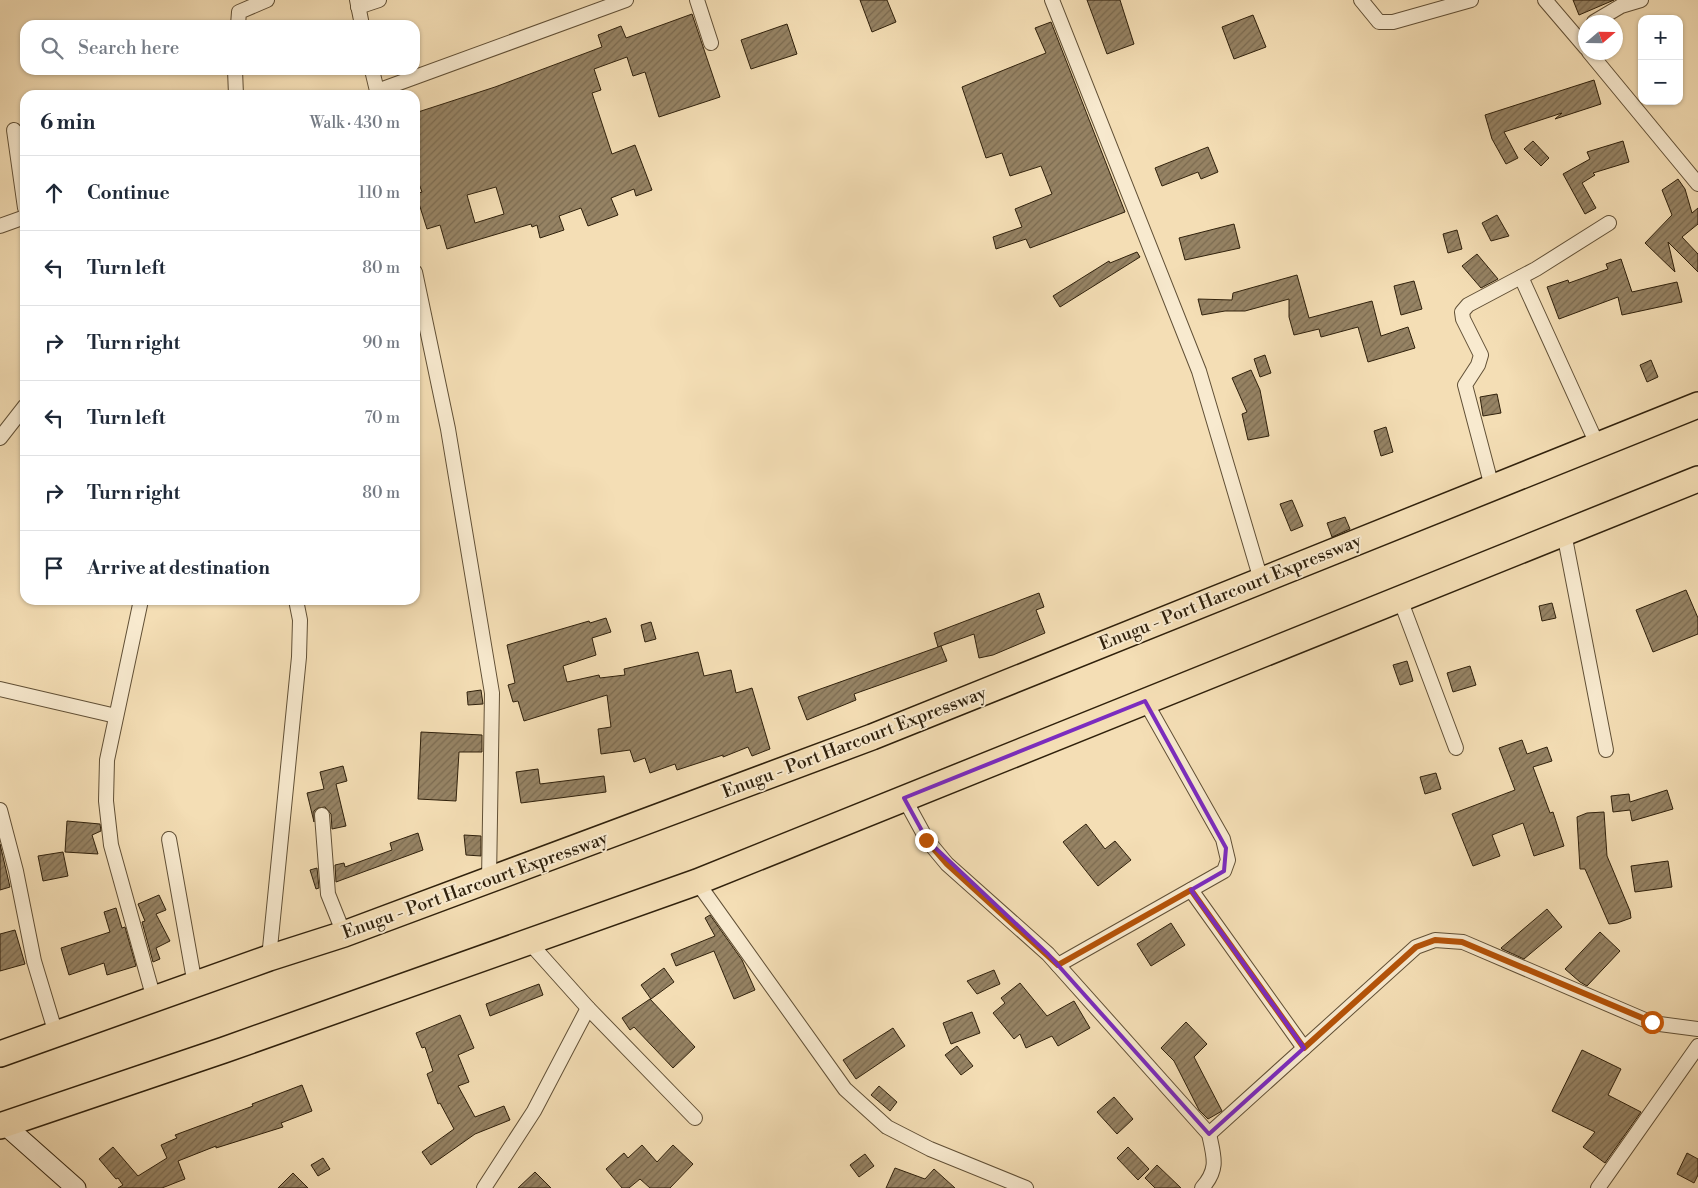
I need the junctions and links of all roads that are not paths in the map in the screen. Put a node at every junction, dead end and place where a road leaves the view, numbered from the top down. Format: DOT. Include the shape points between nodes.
graph roads {
  1 [pos="267,0"];
  2 [pos="380,0"];
  3 [pos="626,0"];
  4 [pos="697,0"];
  5 [pos="1052,0"];
  6 [pos="1361,0"];
  7 [pos="1471,0"];
  8 [pos="1545,0"];
  9 [pos="1642,0"];
  10 [pos="357,4"];
  11 [pos="238,12"];
  12 [pos="1606,15"];
  13 [pos="361,20"];
  14 [pos="1578,30"];
  15 [pos="711,43"];
  16 [pos="1596,60"];
  17 [pos="235,75"];
  18 [pos="373,75"];
  19 [pos="236,90"];
  20 [pos="376,90"];
  21 [pos="385,90"];
  22 [pos="14,130"];
  23 [pos="20,173"];
  24 [pos="1698,184"];
  25 [pos="20,219"];
  26 [pos="1609,223"];
  27 [pos="0,226"];
  28 [pos="1521,278"];
  29 [pos="420,296"];
  30 [pos="1698,405"];
  31 [pos="20,412"];
  32 [pos="0,438"];
  33 [pos="1597,444"];
  34 [pos="1698,479"];
  35 [pos="1492,487"];
  36 [pos="1564,533"];
  37 [pos="1260,580"];
  38 [pos="1400,599"];
  39 [pos="140,605"];
  40 [pos="297,605"];
  41 [pos="0,689"];
  42 [pos="1146,701"];
  43 [pos="116,716"];
  44 [pos="1456,748"];
  45 [pos="1606,750"];
  46 [pos="904,798"];
  47 [pos="0,810"];
  48 [pos="322,815"];
  49 [pos="169,839"];
  50 [pos="489,880"];
  51 [pos="696,882"];
  52 [pos="1191,890"];
  53 [pos="344,934"];
  54 [pos="528,941"];
  55 [pos="269,958"];
  56 [pos="1058,965"];
  57 [pos="195,985"];
  58 [pos="154,1000"];
  59 [pos="588,1008"];
  60 [pos="1698,1029"];
  61 [pos="56,1034"];
  62 [pos="1698,1046"];
  63 [pos="1304,1048"];
  64 [pos="0,1054"];
  65 [pos="695,1118"];
  66 [pos="2,1126"];
  67 [pos="1209,1134"];
  68 [pos="76,1188"];
  69 [pos="484,1188"];
  70 [pos="1026,1188"];
  71 [pos="1202,1188"];
  72 [pos="1598,1188"];
  1 -- 11 [label="street"];
  2 -- 10 [label="street"];
  3 -- 21 [label="street"];
  4 -- 15 [label="street"];
  5 -- 37 [label="street" via="1199,371"];
  6 -- 7 [label="street" via="1379,22 1393,22"];
  8 -- 14 [label="street"];
  9 -- 12 [label="street"];
  10 -- 13 [label="street"];
  16 -- 24 [label="street"];
  17 -- 19 [label="street"];
  18 -- 20 [label="street"];
  22 -- 23 [label="street"];
  25 -- 27 [label="street"];
  26 -- 28 [label="street"];
  28 -- 33 [label="street"];
  28 -- 35 [label="street" via="1468,305 1462,312 1481,355 1465,385"];
  29 -- 50 [label="street" via="448,429 492,693"];
  30 -- 33 [label="highway, Enugu - Port Harcourt Expressway"];
  31 -- 32 [label="street"];
  33 -- 35 [label="highway, Enugu - Port Harcourt Expressway"];
  34 -- 36 [label="highway"];
  35 -- 37 [label="highway, Enugu - Port Harcourt Expressway"];
  36 -- 38 [label="highway"];
  36 -- 45 [label="street"];
  37 -- 50 [label="highway, Enugu - Port Harcourt Expressway" via="872,737"];
  38 -- 42 [label="highway"];
  38 -- 44 [label="street"];
  39 -- 43 [label="street"];
  40 -- 55 [label="street" via="299,657"];
  41 -- 43 [label="street"];
  42 -- 46 [label="highway"];
  42 -- 52 [label="street" via="1226,848 1228,860 1224,871"];
  43 -- 58 [label="street" via="107,760 106,801 111,845"];
  46 -- 51 [label="highway"];
  46 -- 56 [label="street" via="926,840 947,864"];
  47 -- 61 [label="street" via="34,961"];
  48 -- 53 [label="street" via="328,894"];
  49 -- 57 [label="street"];
  50 -- 53 [label="highway, Enugu - Port Harcourt Expressway"];
  51 -- 54 [label="highway"];
  51 -- 70 [label="street" via="845,1089 887,1127 930,1149"];
  52 -- 56 [label="street"];
  52 -- 63 [label="street"];
  53 -- 55 [label="highway, Enugu - Port Harcourt Expressway"];
  54 -- 59 [label="street"];
  54 -- 66 [label="highway"];
  55 -- 57 [label="highway, Enugu - Port Harcourt Expressway"];
  56 -- 67 [label="street"];
  57 -- 58 [label="highway, Enugu - Port Harcourt Expressway"];
  58 -- 61 [label="highway, Enugu - Port Harcourt Expressway"];
  59 -- 65 [label="street"];
  59 -- 69 [label="street" via="534,1111"];
  60 -- 63 [label="street" via="1652,1022 1462,942 1435,940 1416,947"];
  61 -- 64 [label="highway, Enugu - Port Harcourt Expressway"];
  62 -- 72 [label="street"];
  63 -- 67 [label="street"];
  66 -- 68 [label="main road"];
  67 -- 71 [label="street" via="1215,1164 1211,1178"];
}
